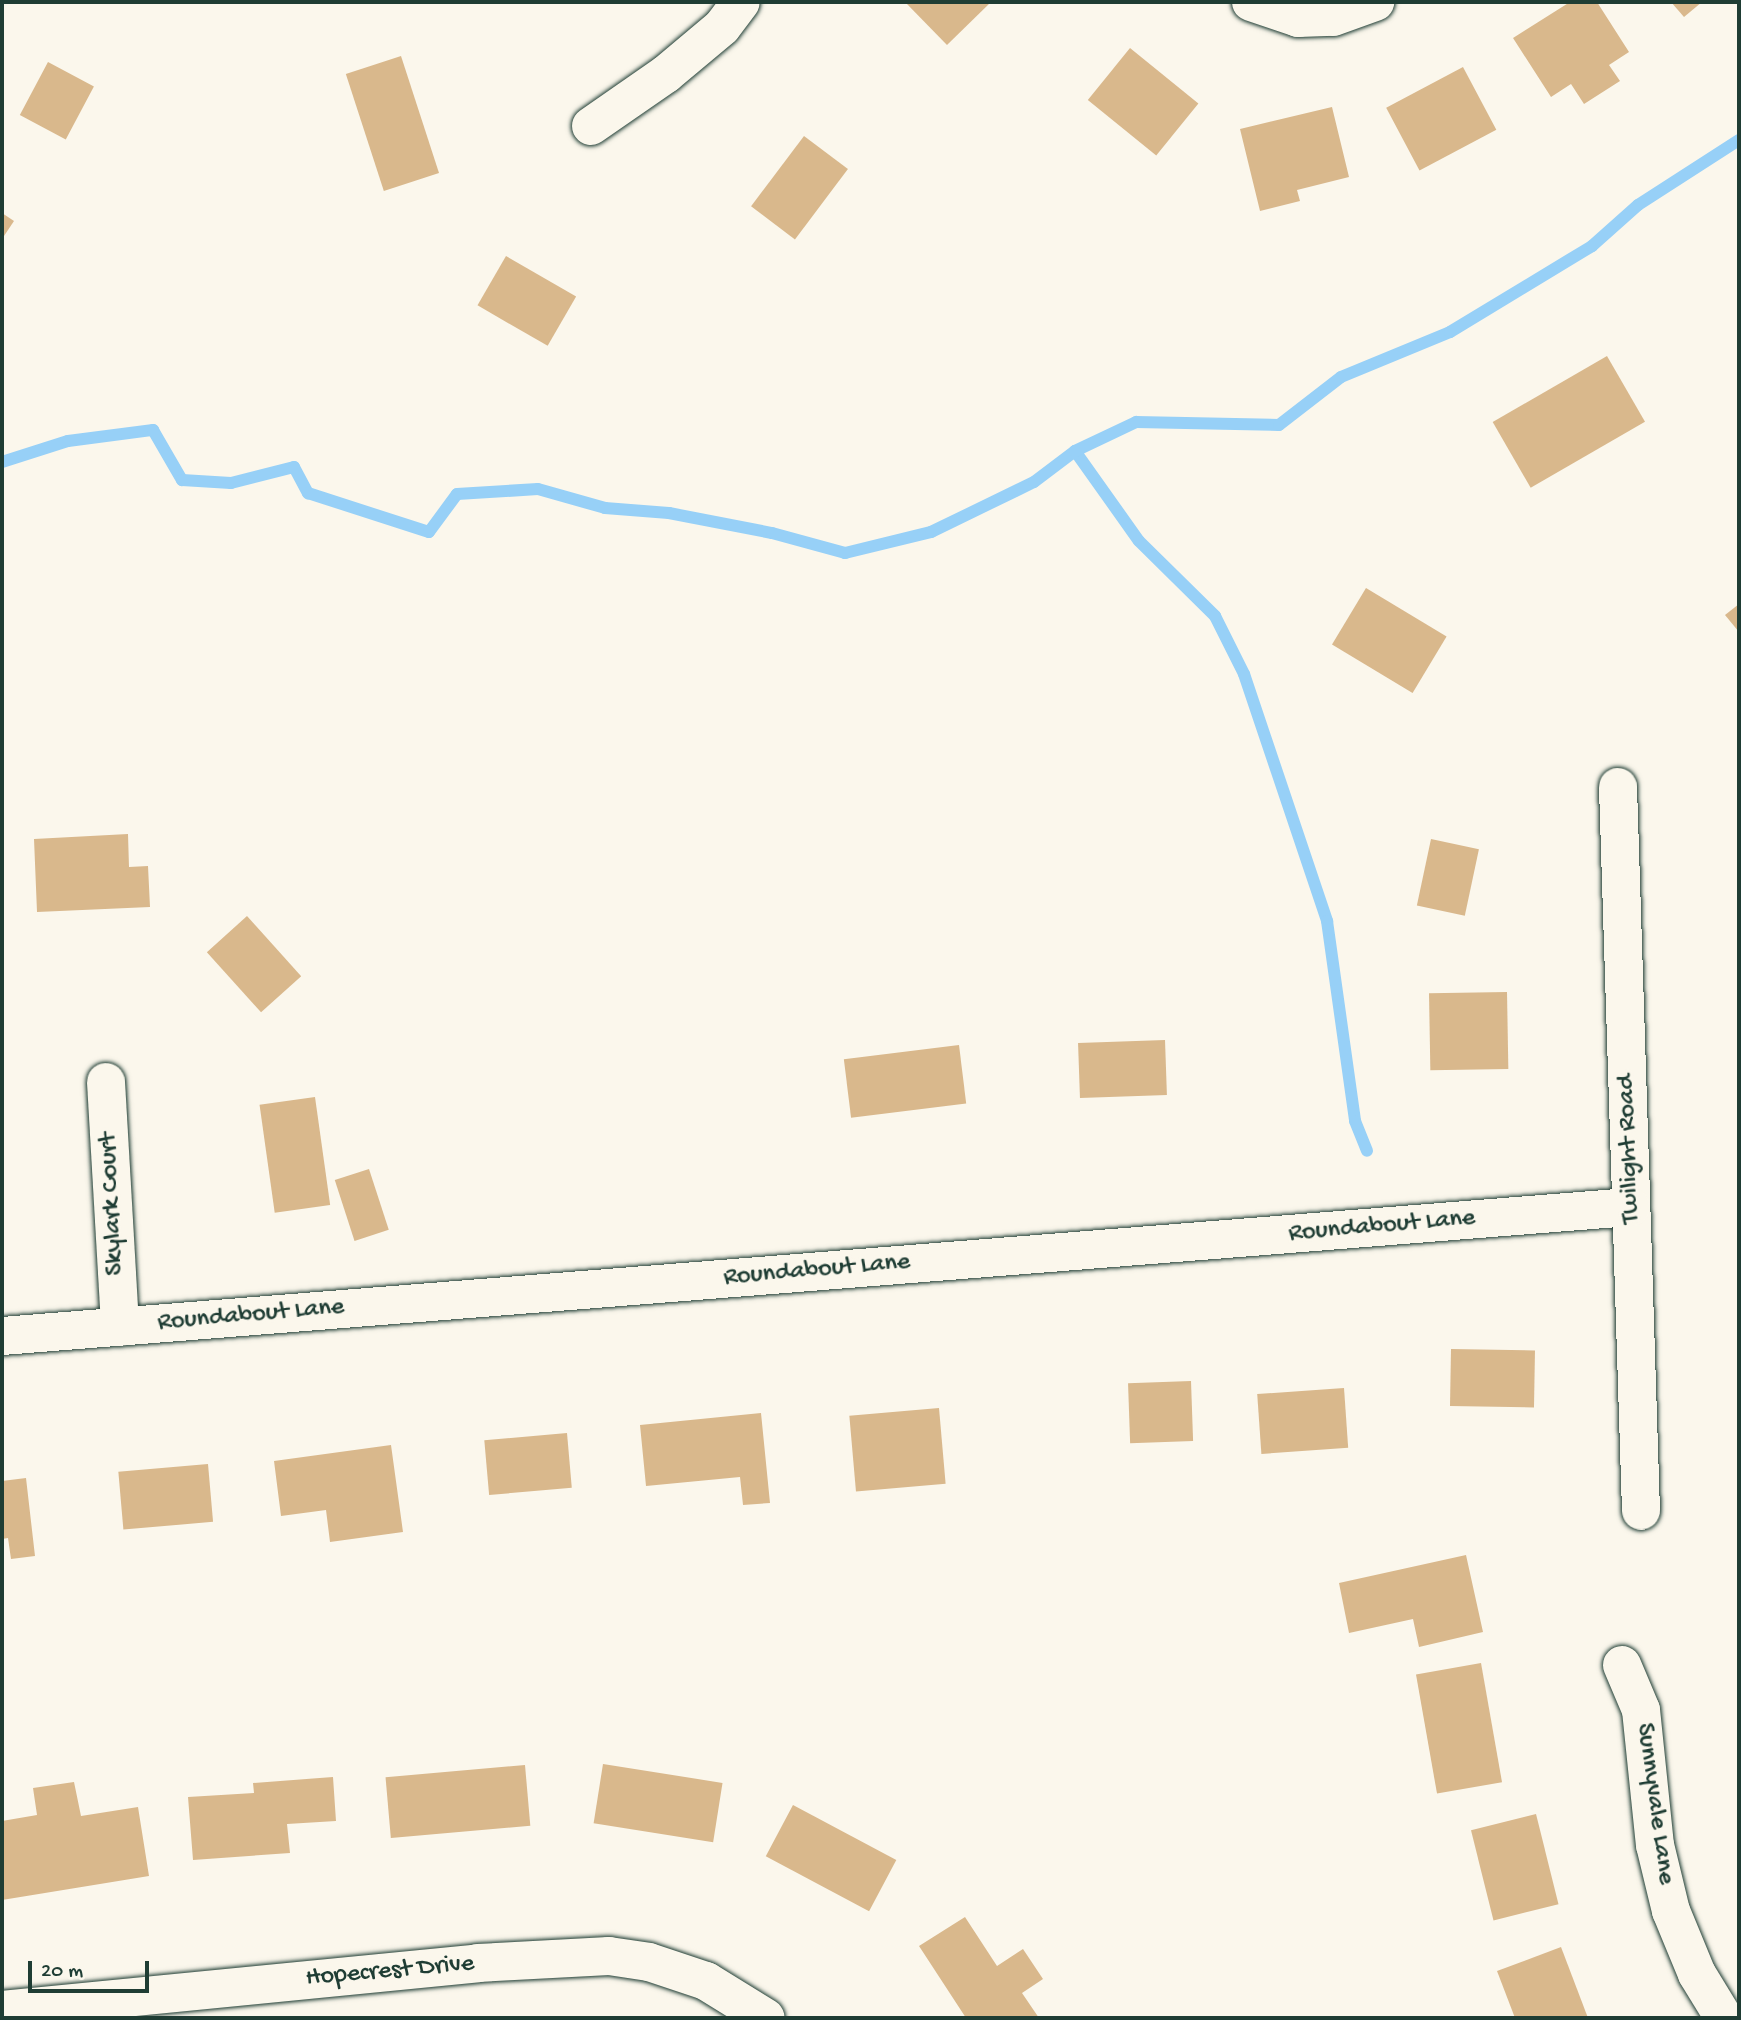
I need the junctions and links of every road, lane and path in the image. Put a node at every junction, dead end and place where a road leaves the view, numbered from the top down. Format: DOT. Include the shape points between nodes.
graph roads {
  1 [pos="741,2"];
  2 [pos="1251,2"];
  3 [pos="1375,2"];
  4 [pos="592,126"];
  5 [pos="1618,787"];
  6 [pos="106,1082"];
  7 [pos="1631,1207"];
  8 [pos="120,1327"];
  9 [pos="2,1336"];
  10 [pos="1640,1511"];
  11 [pos="1622,1665"];
  12 [pos="2,2010"];
  13 [pos="766,2018"];
  14 [pos="1724,2018"];
  1 -- 4 [label="street" via="722,27 666,74"];
  2 -- 3 [label="street" via="1298,18 1334,18"];
  5 -- 7 [label="street, Twilight Road"];
  6 -- 8 [label="street, Skylark Court"];
  7 -- 8 [label="street, Roundabout Lane"];
  7 -- 10 [label="street, Twilight Road"];
  8 -- 9 [label="street, Roundabout Lane"];
  11 -- 14 [label="street, Sunnyvale Lane" via="1641,1710 1656,1845 1671,1911 1697,1974"];
  12 -- 13 [label="street, Hopecrest Drive" via="478,1963 609,1956 649,1962 706,1981"];
}
